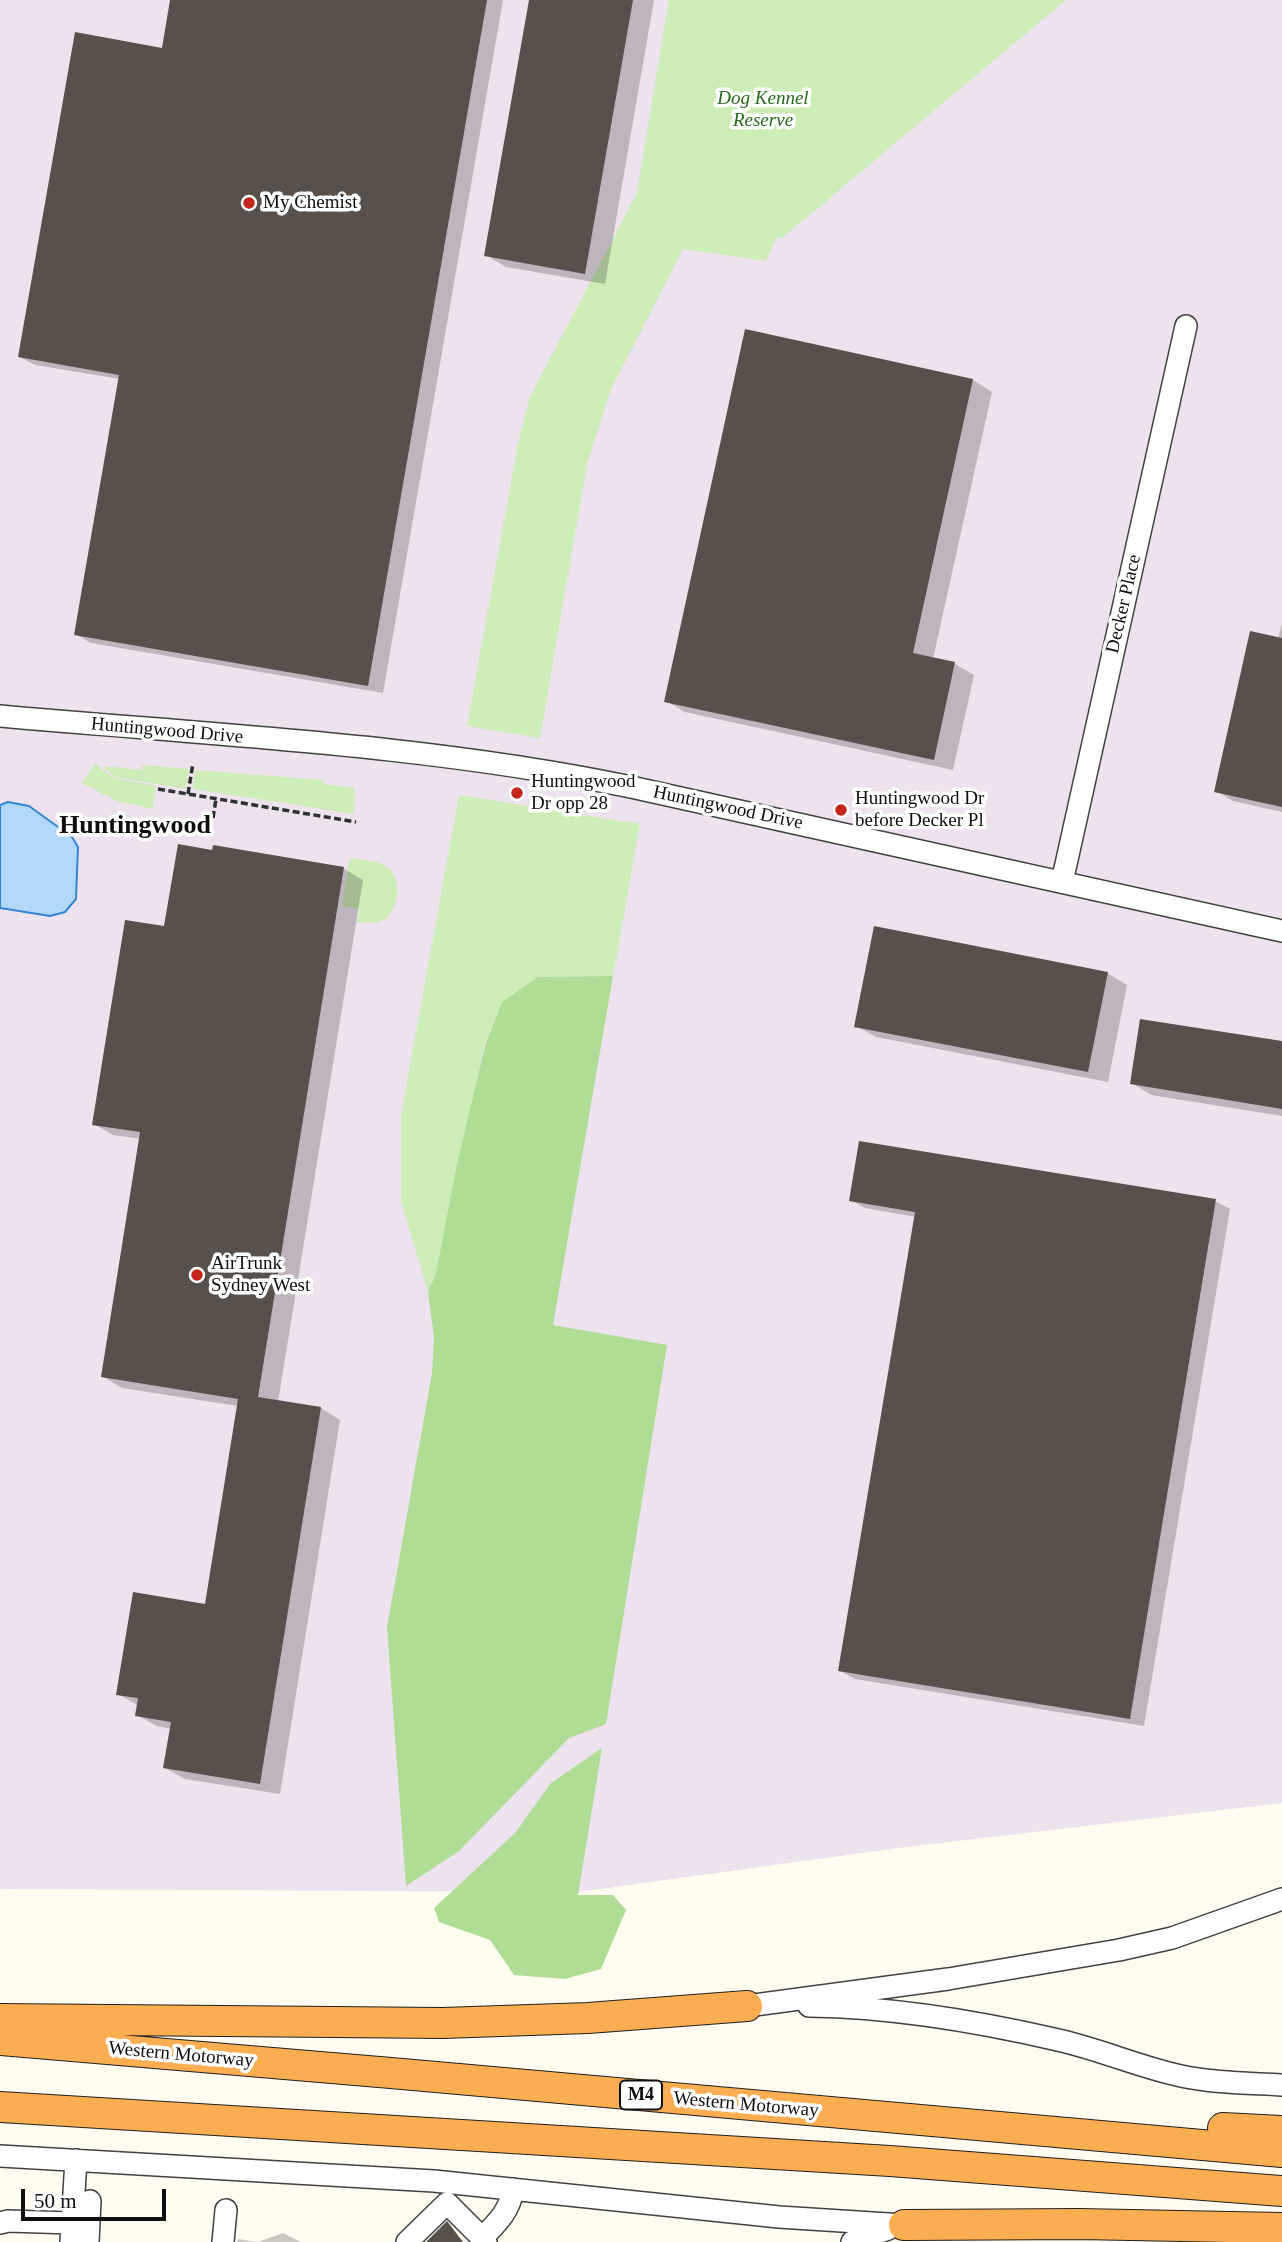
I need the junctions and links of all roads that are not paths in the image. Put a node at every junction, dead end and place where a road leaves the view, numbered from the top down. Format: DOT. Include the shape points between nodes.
graph roads {
  1 [pos="1186,326"];
  2 [pos="0,716"];
  3 [pos="1062,882"];
  4 [pos="1282,931"];
  5 [pos="1280,1901"];
  6 [pos="747,2006"];
  7 [pos="0,2019"];
  8 [pos="0,2040"];
  9 [pos="1282,2085"];
  10 [pos="0,2108"];
  11 [pos="1282,2130"];
  12 [pos="1066,2134"];
  13 [pos="1282,2152"];
  14 [pos="0,2156"];
  15 [pos="76,2161"];
  16 [pos="513,2189"];
  17 [pos="1282,2190"];
  18 [pos="90,2201"];
  19 [pos="226,2210"];
  20 [pos="0,2223"];
  21 [pos="904,2225"];
  22 [pos="1282,2228"];
  23 [pos="72,2232"];
  24 [pos="484,2240"];
  25 [pos="88,2242"];
  26 [pos="223,2242"];
  27 [pos="407,2242"];
  28 [pos="852,2242"];
  1 -- 3 [label="street, Decker Place"];
  2 -- 3 [label="street, Huntingwood Drive" via="487,761 631,787"];
  3 -- 4 [label="street, Huntingwood Drive"];
  5 -- 6 [label="street" via="1172,1938 1119,1950"];
  6 -- 7 [label="highway" via="443,2023"];
  6 -- 9 [label="street" via="919,2014 987,2024 1181,2076"];
  8 -- 12 [label="highway, Western Motorway / M4"];
  10 -- 17 [label="highway"];
  11 -- 12 [label="highway" via="1213,2127"];
  12 -- 13 [label="highway, Western Motorway / M4"];
  14 -- 15 [label="street"];
  15 -- 16 [label="street"];
  15 -- 23 [label="street"];
  16 -- 21 [label="street"];
  16 -- 24 [label="street" via="511,2203"];
  18 -- 25 [label="street"];
  19 -- 26 [label="street"];
  20 -- 23 [label="street"];
  21 -- 22 [label="highway"];
  21 -- 28 [label="street"];
  24 -- 27 [label="street" via="447,2203"];
}
